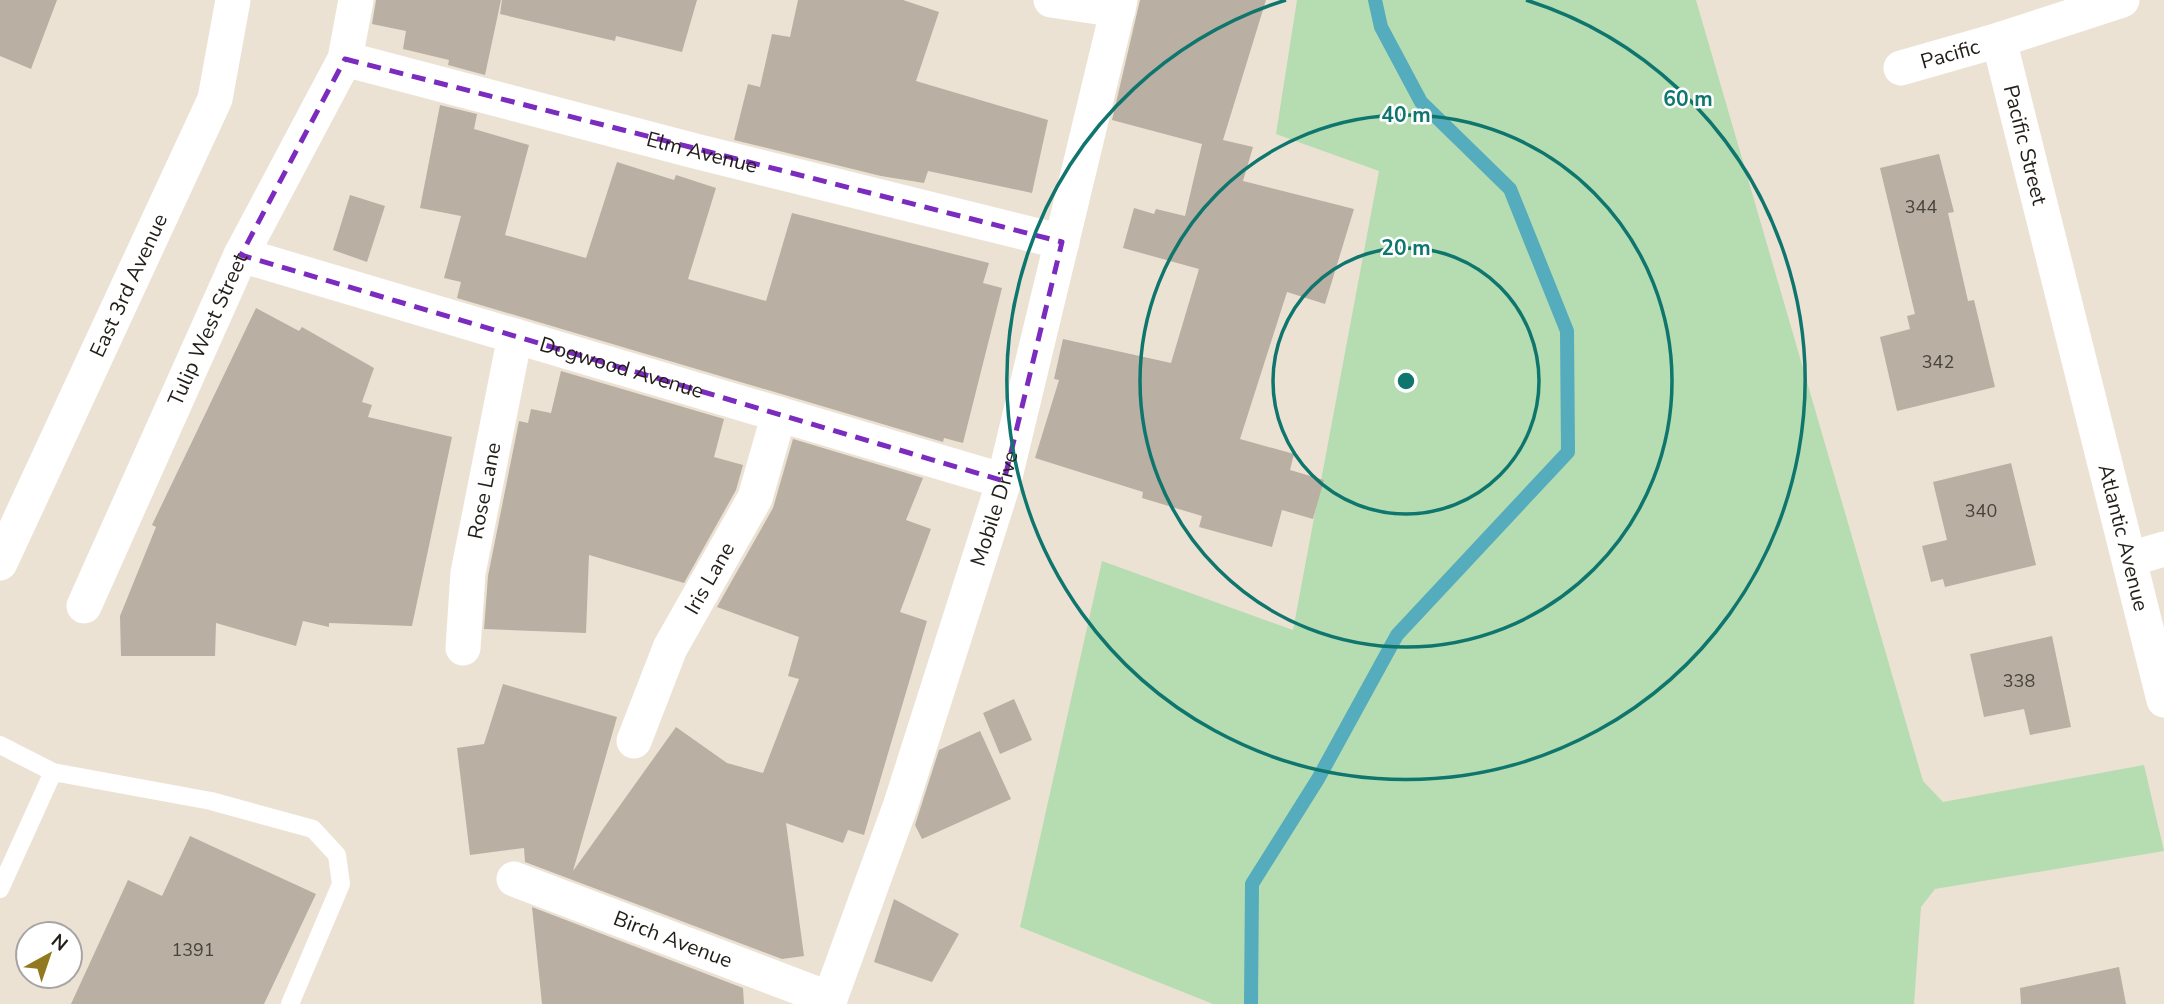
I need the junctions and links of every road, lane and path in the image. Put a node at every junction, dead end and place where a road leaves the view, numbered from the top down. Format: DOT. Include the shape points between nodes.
graph roads {
  1 [pos="233,0"];
  2 [pos="356,0"];
  3 [pos="1052,0"];
  4 [pos="2122,0"];
  5 [pos="1119,5"];
  6 [pos="1999,40"];
  7 [pos="345,59"];
  8 [pos="1901,68"];
  9 [pos="1062,242"];
  10 [pos="241,254"];
  11 [pos="515,336"];
  12 [pos="2083,373"];
  13 [pos="779,414"];
  14 [pos="1004,481"];
  15 [pos="2164,549"];
  16 [pos="2130,559"];
  17 [pos="0,563"];
  18 [pos="84,606"];
  19 [pos="463,648"];
  20 [pos="2164,700"];
  21 [pos="634,741"];
  22 [pos="0,745"];
  23 [pos="53,772"];
  24 [pos="514,879"];
  25 [pos="0,889"];
  26 [pos="829,1002"];
  27 [pos="290,1004"];
  1 -- 17 [label="street, East 3rd Avenue" via="215,99"];
  2 -- 7 [label="street"];
  3 -- 5 [label="street"];
  4 -- 6 [label="street"];
  5 -- 9 [label="street, Mobile Drive"];
  6 -- 8 [label="street, Pacific"];
  6 -- 12 [label="street, Pacific Street"];
  7 -- 9 [label="street, Elm Avenue"];
  7 -- 10 [label="street, Tulip West Street"];
  9 -- 14 [label="street, Mobile Drive"];
  10 -- 11 [label="street, Dogwood Avenue"];
  10 -- 18 [label="street, Tulip West Street"];
  11 -- 13 [label="street, Dogwood Avenue"];
  11 -- 19 [label="street, Rose Lane" via="468,573"];
  12 -- 16 [label="street, Atlantic Avenue"];
  13 -- 14 [label="street, Dogwood Avenue"];
  13 -- 21 [label="street, Iris Lane" via="755,498 670,648"];
  14 -- 26 [label="street, Mobile Drive" via="901,804"];
  15 -- 16 [label="street"];
  16 -- 20 [label="street, Atlantic Avenue"];
  22 -- 23 [label="lane"];
  23 -- 25 [label="lane"];
  23 -- 27 [label="lane" via="211,801 313,829 337,855 341,884"];
  24 -- 26 [label="street, Birch Avenue"];
}
